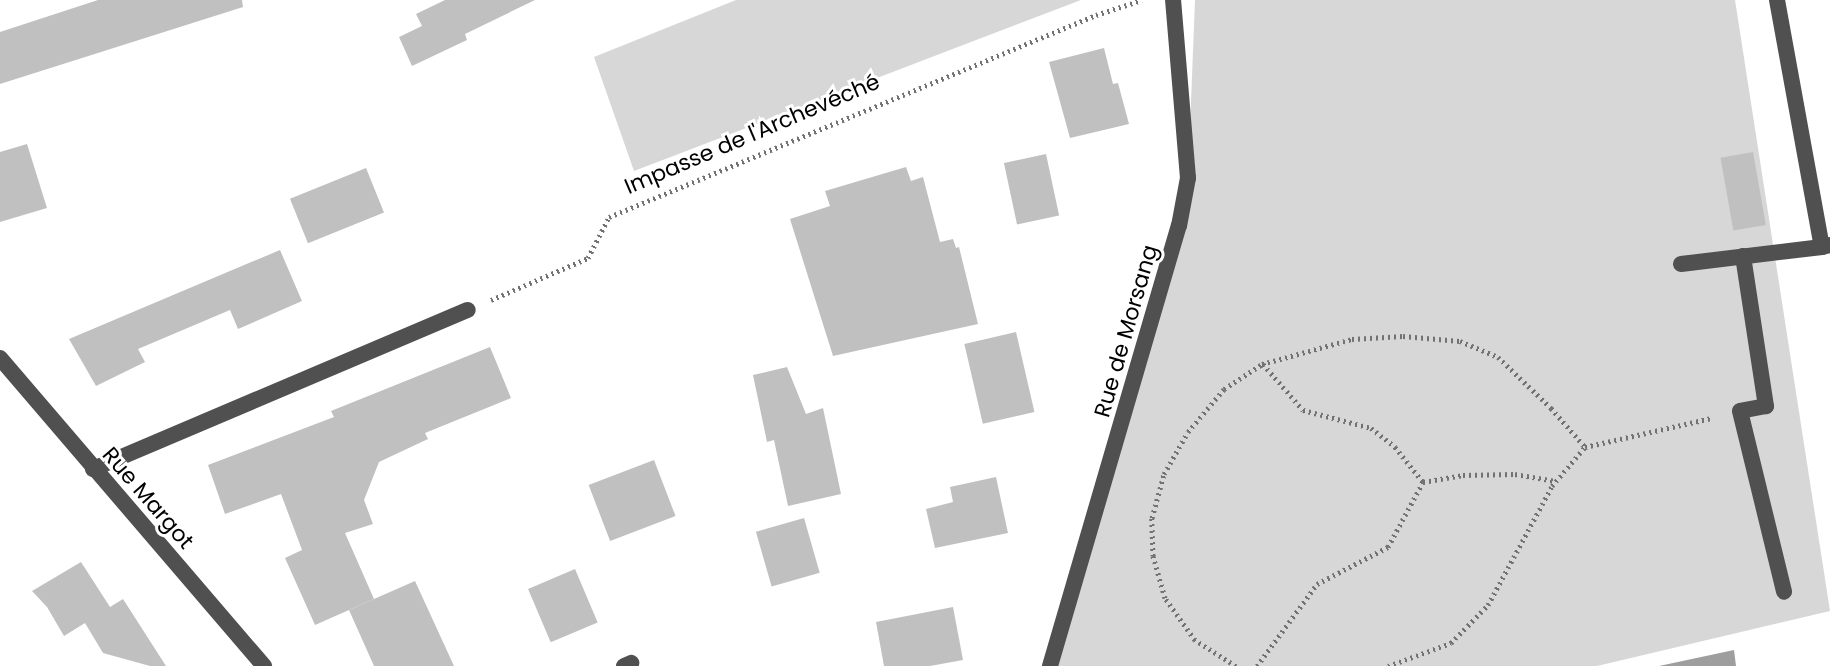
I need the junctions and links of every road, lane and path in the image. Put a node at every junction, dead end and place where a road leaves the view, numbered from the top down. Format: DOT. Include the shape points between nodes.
graph roads {
  1 [pos="1142,0"];
  2 [pos="1173,0"];
  3 [pos="1777,0"];
  4 [pos="1826,246"];
  5 [pos="1743,256"];
  6 [pos="1681,264"];
  7 [pos="468,310"];
  8 [pos="0,358"];
  9 [pos="1262,364"];
  10 [pos="1740,411"];
  11 [pos="1585,447"];
  12 [pos="93,469"];
  13 [pos="1555,481"];
  14 [pos="1423,482"];
  15 [pos="1784,592"];
  16 [pos="264,666"];
  17 [pos="1050,666"];
  18 [pos="1236,666"];
  19 [pos="1257,666"];
  20 [pos="1388,666"];
  1 -- 7 [label="path, Impasse de l'Archevéché" via="609,217 588,258"];
  2 -- 17 [label="street, Rue de Morsang" via="1188,178 1179,226"];
  3 -- 4 [label="street"];
  4 -- 5 [label="street"];
  5 -- 6 [label="street"];
  5 -- 10 [label="street" via="1766,406"];
  7 -- 12 [label="street"];
  8 -- 12 [label="street, Rue Margot"];
  9 -- 11 [label="path" via="1352,339 1460,341 1498,357"];
  9 -- 14 [label="path" via="1303,410 1371,428 1395,447"];
  9 -- 18 [label="path" via="1224,389 1188,432 1164,474 1152,518 1153,556 1165,598 1195,640"];
  10 -- 11 [label="path"];
  10 -- 15 [label="street"];
  11 -- 13 [label="path"];
  12 -- 16 [label="street, Rue Margot"];
  13 -- 14 [label="path" via="1515,474"];
  13 -- 20 [label="path" via="1488,605 1451,643"];
  14 -- 19 [label="path" via="1388,547 1317,584"];
}
